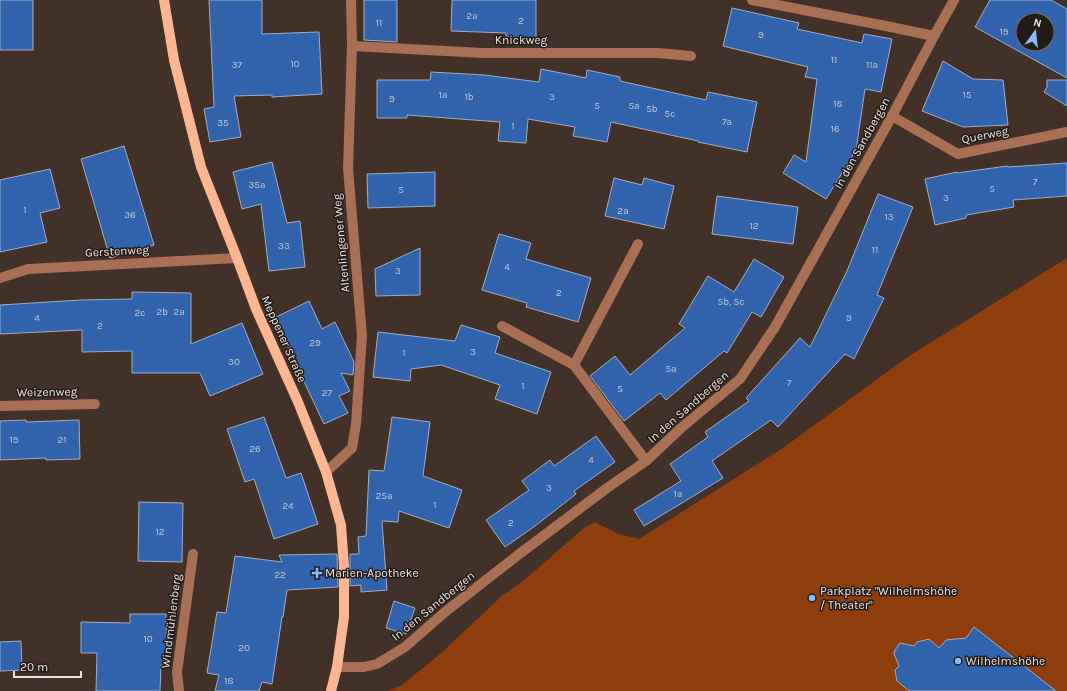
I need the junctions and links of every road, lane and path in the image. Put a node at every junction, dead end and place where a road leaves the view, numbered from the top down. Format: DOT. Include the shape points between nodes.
graph roads {
  1 [pos="164,0"];
  2 [pos="351,0"];
  3 [pos="752,0"];
  4 [pos="954,0"];
  5 [pos="934,36"];
  6 [pos="352,46"];
  7 [pos="691,56"];
  8 [pos="892,116"];
  9 [pos="1067,132"];
  10 [pos="638,244"];
  11 [pos="237,258"];
  12 [pos="0,278"];
  13 [pos="502,326"];
  14 [pos="574,364"];
  15 [pos="95,404"];
  16 [pos="0,406"];
  17 [pos="646,461"];
  18 [pos="326,472"];
  19 [pos="193,554"];
  20 [pos="336,667"];
  21 [pos="178,691"];
  22 [pos="331,691"];
  1 -- 11 [label="main road, Meppener Straße" via="174,60 201,167"];
  2 -- 6 [label="street, Altenlingener Weg"];
  3 -- 5 [label="street"];
  4 -- 5 [label="street, In den Sandbergen"];
  5 -- 8 [label="street, In den Sandbergen"];
  6 -- 7 [label="street, Knickweg" via="483,53 658,53"];
  6 -- 18 [label="street, Altenlingener Weg" via="348,168 362,343 352,448"];
  8 -- 9 [label="street, Querweg" via="958,154"];
  8 -- 17 [label="street, In den Sandbergen" via="775,327 740,379"];
  10 -- 14 [label="street"];
  11 -- 12 [label="street, Gerstenweg" via="28,269"];
  11 -- 18 [label="main road, Meppener Straße" via="256,309"];
  13 -- 14 [label="street"];
  14 -- 17 [label="street"];
  15 -- 16 [label="street, Weizenweg"];
  17 -- 20 [label="street, In den Sandbergen" via="518,555 405,647 377,664 364,667"];
  18 -- 20 [label="main road, Meppener Straße" via="341,525 344,566 344,617"];
  19 -- 21 [label="street, Windmühlenberg" via="177,672"];
  20 -- 22 [label="main road, Meppener Straße"];
}
